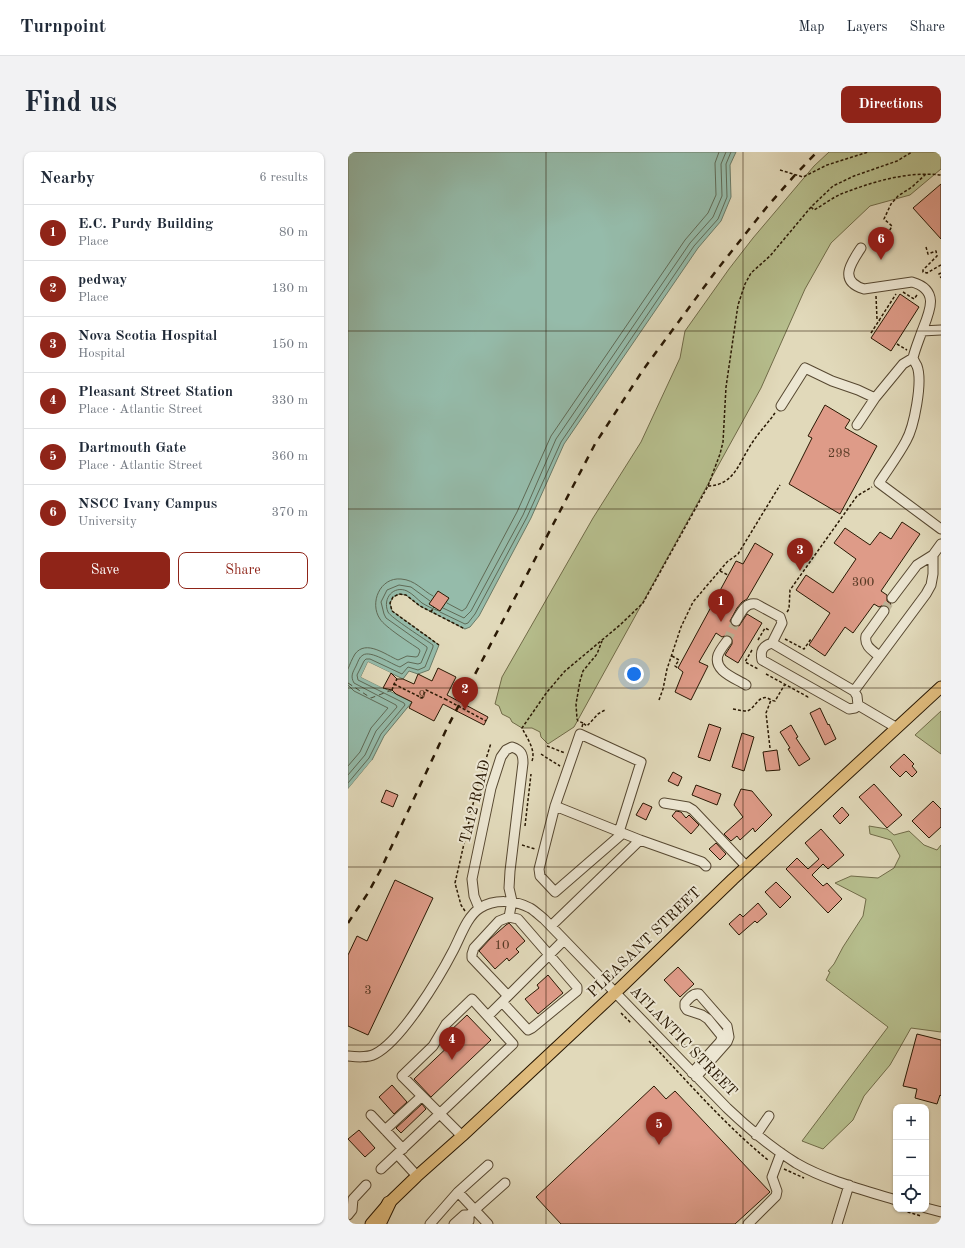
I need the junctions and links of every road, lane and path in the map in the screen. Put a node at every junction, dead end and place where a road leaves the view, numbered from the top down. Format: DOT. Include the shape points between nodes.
graph roads {
  1 [pos="868,152"];
  2 [pos="912,152"];
  3 [pos="780,170"];
  4 [pos="927,173"];
  5 [pos="941,175"];
  6 [pos="811,207"];
  7 [pos="885,239"];
  8 [pos="926,247"];
  9 [pos="861,248"];
  10 [pos="941,265"];
  11 [pos="941,273"];
  12 [pos="941,278"];
  13 [pos="923,287"];
  14 [pos="876,288"];
  15 [pos="898,292"];
  16 [pos="902,292"];
  17 [pos="879,320"];
  18 [pos="941,330"];
  19 [pos="922,331"];
  20 [pos="871,332"];
  21 [pos="913,358"];
  22 [pos="875,398"];
  23 [pos="781,406"];
  24 [pos="857,425"];
  25 [pos="879,483"];
  26 [pos="780,485"];
  27 [pos="708,486"];
  28 [pos="941,529"];
  29 [pos="941,544"];
  30 [pos="933,555"];
  31 [pos="720,571"];
  32 [pos="728,575"];
  33 [pos="892,598"];
  34 [pos="434,607"];
  35 [pos="884,610"];
  36 [pos="431,612"];
  37 [pos="781,620"];
  38 [pos="736,621"];
  39 [pos="465,629"];
  40 [pos="603,640"];
  41 [pos="727,641"];
  42 [pos="772,644"];
  43 [pos="439,645"];
  44 [pos="672,656"];
  45 [pos="879,656"];
  46 [pos="678,668"];
  47 [pos="397,678"];
  48 [pos="394,684"];
  49 [pos="785,684"];
  50 [pos="746,685"];
  51 [pos="941,687"];
  52 [pos="392,690"];
  53 [pos="854,691"];
  54 [pos="659,700"];
  55 [pos="771,700"];
  56 [pos="858,705"];
  57 [pos="734,709"];
  58 [pos="605,710"];
  59 [pos="486,721"];
  60 [pos="583,723"];
  61 [pos="588,726"];
  62 [pos="897,728"];
  63 [pos="490,743"];
  64 [pos="547,746"];
  65 [pos="770,748"];
  66 [pos="541,754"];
  67 [pos="572,757"];
  68 [pos="532,763"];
  69 [pos="567,771"];
  70 [pos="664,803"];
  71 [pos="555,806"];
  72 [pos="621,832"];
  73 [pos="640,840"];
  74 [pos="522,845"];
  75 [pos="543,851"];
  76 [pos="706,866"];
  77 [pos="746,867"];
  78 [pos="512,901"];
  79 [pos="479,908"];
  80 [pos="508,917"];
  81 [pos="470,918"];
  82 [pos="551,926"];
  83 [pos="564,940"];
  84 [pos="550,955"];
  85 [pos="615,993"];
  86 [pos="505,999"];
  87 [pos="488,1016"];
  88 [pos="348,1056"];
  89 [pos="694,1075"];
  90 [pos="422,1096"];
  91 [pos="440,1114"];
  92 [pos="371,1115"];
  93 [pos="769,1116"];
  94 [pos="385,1130"];
  95 [pos="756,1135"];
  96 [pos="462,1136"];
  97 [pos="400,1152"];
  98 [pos="781,1153"];
  99 [pos="488,1165"];
  100 [pos="381,1169"];
  101 [pos="417,1176"];
  102 [pos="505,1183"];
  103 [pos="366,1185"];
  104 [pos="849,1185"];
  105 [pos="458,1192"];
  106 [pos="893,1199"];
  107 [pos="389,1203"];
  108 [pos="472,1212"];
  109 [pos="941,1212"];
  110 [pos="926,1213"];
  111 [pos="348,1215"];
  112 [pos="371,1224"];
  113 [pos="379,1224"];
  114 [pos="430,1224"];
  115 [pos="454,1224"];
  116 [pos="465,1224"];
  117 [pos="488,1224"];
  118 [pos="748,1224"];
  119 [pos="837,1224"];
  1 -- 3 [label="path" via="826,165 802,177"];
  2 -- 6 [label="path" via="842,181 827,190"];
  4 -- 5 [label="path"];
  4 -- 6 [label="path" via="873,183 840,195 814,210"];
  4 -- 7 [label="path" via="891,204 884,219 892,226"];
  6 -- 27 [label="path" via="770,256 751,272 744,284 738,305 727,379 723,442"];
  8 -- 10 [label="path" via="928,254 936,251 937,256 923,272 927,273"];
  9 -- 14 [label="street" via="851,262 849,277 858,287"];
  11 -- 12 [label="path"];
  13 -- 14 [label="street" via="912,282"];
  13 -- 16 [label="path" via="914,299"];
  13 -- 19 [label="street" via="931,300"];
  14 -- 17 [label="path"];
  15 -- 17 [label="path"];
  17 -- 20 [label="path"];
  18 -- 19 [label="street"];
  19 -- 21 [label="street"];
  21 -- 22 [label="street" via="903,364"];
  21 -- 25 [label="street" via="918,367 919,388 910,431"];
  22 -- 23 [label="street" via="832,382 805,368"];
  22 -- 24 [label="street"];
  23 -- 27 [label="path" via="752,443 729,479 716,486"];
  25 -- 28 [label="street"];
  25 -- 37 [label="path" via="857,496 799,577 790,590 789,609"];
  26 -- 31 [label="path" via="738,554"];
  27 -- 40 [label="path" via="643,603"];
  29 -- 30 [label="street"];
  30 -- 33 [label="street" via="917,565"];
  30 -- 45 [label="street" via="931,585"];
  31 -- 32 [label="path"];
  31 -- 44 [label="path" via="693,602 681,626"];
  34 -- 36 [label="path"];
  35 -- 45 [label="street" via="865,641 866,646"];
  36 -- 39 [label="path"];
  36 -- 43 [label="path" via="406,595 399,594 393,597 390,603 392,611"];
  37 -- 38 [label="street" via="780,617 752,603"];
  37 -- 42 [label="street"];
  40 -- 60 [label="path" via="597,654 583,671 580,681 576,704 577,719"];
  40 -- 68 [label="path" via="565,671 522,728 532,748"];
  41 -- 50 [label="street" via="718,655 720,669"];
  42 -- 53 [label="street"];
  42 -- 56 [label="street" via="763,648 762,660 849,709"];
  44 -- 46 [label="path" via="678,660 675,666"];
  44 -- 54 [label="path"];
  45 -- 53 [label="street"];
  47 -- 48 [label="path"];
  48 -- 52 [label="path"];
  48 -- 59 [label="path, bridge" via="422,698 426,690"];
  49 -- 55 [label="path" via="775,700"];
  51 -- 62 [label="main road, PLEASANT STREET"];
  53 -- 56 [label="street"];
  55 -- 57 [label="path" via="762,698 747,711"];
  55 -- 65 [label="path" via="766,712"];
  56 -- 62 [label="street"];
  58 -- 61 [label="path"];
  62 -- 77 [label="main road, PLEASANT STREET"];
  63 -- 81 [label="path" via="455,883 461,905"];
  64 -- 67 [label="path"];
  66 -- 69 [label="path"];
  67 -- 69 [label="street"];
  67 -- 72 [label="street" via="580,734 641,762"];
  69 -- 71 [label="street"];
  70 -- 77 [label="street" via="693,810"];
  71 -- 72 [label="street"];
  71 -- 75 [label="street"];
  72 -- 73 [label="street"];
  72 -- 75 [label="street" via="555,892 540,876"];
  73 -- 76 [label="street" via="702,862"];
  73 -- 82 [label="street"];
  74 -- 75 [label="path"];
  77 -- 85 [label="main road, PLEASANT STREET"];
  78 -- 79 [label="street, ATLANTIC STREET" via="495,902"];
  78 -- 79 [label="street, TA12 ROAD" via="509,888 510,871 523,763 523,755 512,747 506,750 502,757 491,788 472,879 474,896"];
  78 -- 80 [label="street"];
  78 -- 82 [label="street, ATLANTIC STREET" via="530,908"];
  79 -- 81 [label="street, ATLANTIC STREET"];
  80 -- 84 [label="street" via="518,919"];
  80 -- 86 [label="street" via="499,921 474,948 472,954 472,958"];
  81 -- 88 [label="street, ATLANTIC STREET" via="447,964 420,1006 397,1035 374,1055"];
  82 -- 83 [label="street, ATLANTIC STREET"];
  83 -- 84 [label="street"];
  83 -- 85 [label="street, ATLANTIC STREET"];
  84 -- 86 [label="street"];
  84 -- 86 [label="street" via="577,987 576,991 528,1030"];
  85 -- 89 [label="street, ATLANTIC STREET"];
  85 -- 96 [label="main road, PLEASANT STREET"];
  86 -- 87 [label="street"];
  87 -- 90 [label="street" via="472,999 446,1024 432,1046 402,1076"];
  87 -- 91 [label="street" via="513,1044"];
  89 -- 89 [label="street" via="722,1038 708,1019 685,1007 685,1003 693,995 699,994 727,1026 729,1037"];
  89 -- 95 [label="street, ATLANTIC STREET"];
  90 -- 91 [label="street"];
  90 -- 94 [label="street"];
  91 -- 96 [label="street"];
  91 -- 97 [label="street"];
  92 -- 94 [label="street"];
  93 -- 95 [label="street"];
  94 -- 97 [label="street"];
  95 -- 98 [label="street, ATLANTIC STREET"];
  96 -- 101 [label="main road, PLEASANT STREET"];
  97 -- 100 [label="street"];
  97 -- 101 [label="street"];
  98 -- 104 [label="street, ATLANTIC STREET"];
  98 -- 118 [label="street" via="772,1177 777,1191 776,1196"];
  99 -- 105 [label="street"];
  101 -- 107 [label="main road, PLEASANT STREET"];
  102 -- 108 [label="street"];
  103 -- 111 [label="street" via="353,1199 352,1210"];
  104 -- 106 [label="street, ATLANTIC STREET"];
  104 -- 119 [label="street"];
  105 -- 108 [label="street"];
  105 -- 114 [label="street"];
  107 -- 112 [label="main road, PLEASANT STREET"];
  107 -- 113 [label="highway"];
  108 -- 115 [label="street"];
  108 -- 116 [label="street"];
  108 -- 117 [label="street"];
  109 -- 110 [label="street"];
}
